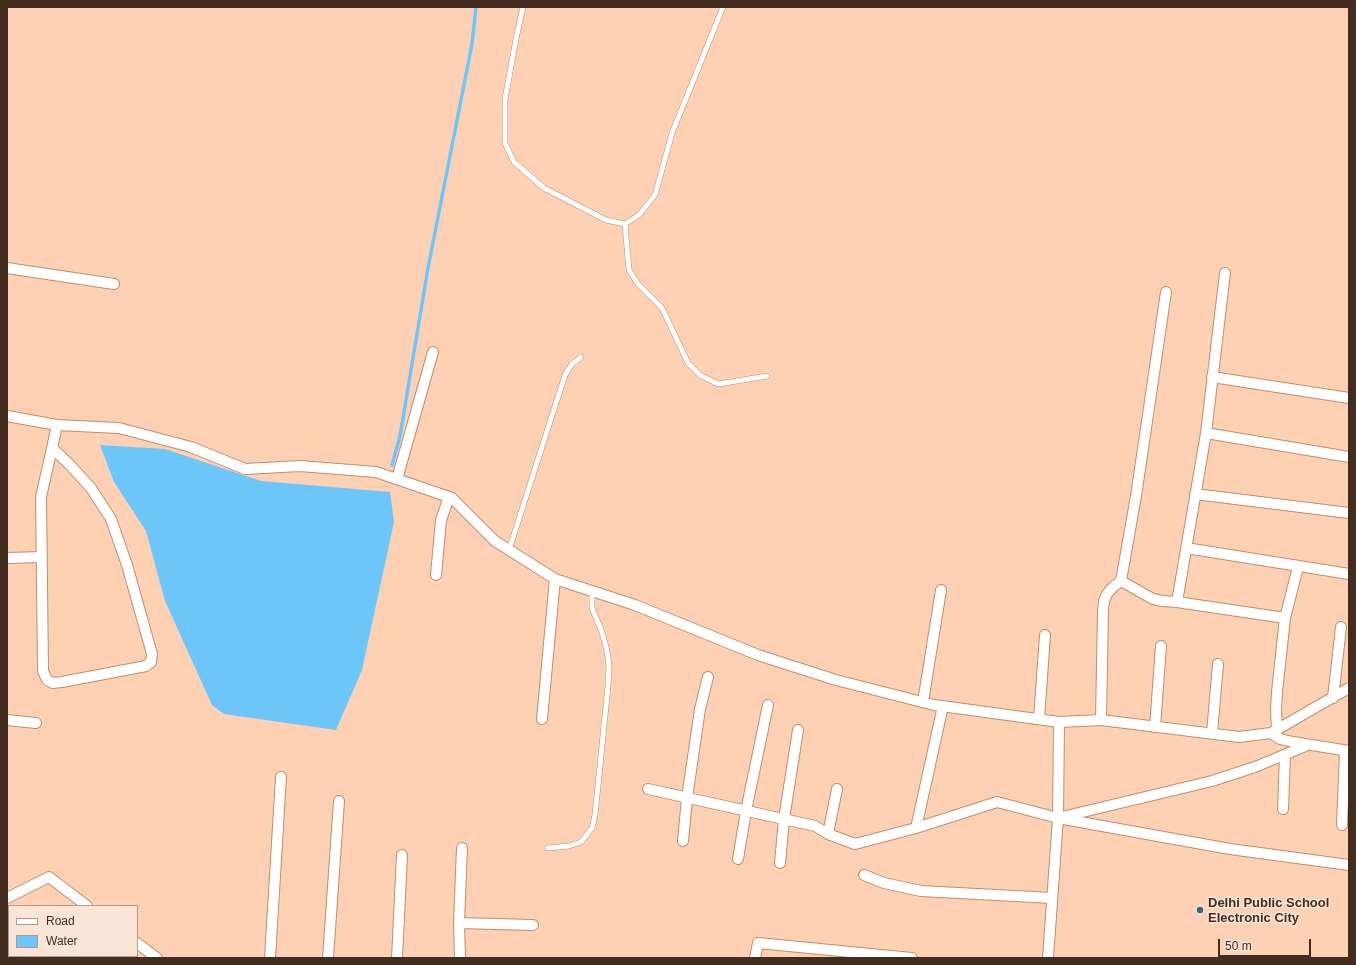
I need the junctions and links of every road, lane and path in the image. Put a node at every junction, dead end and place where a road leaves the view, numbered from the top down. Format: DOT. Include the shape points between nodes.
graph roads {
  1 [pos="523,7"];
  2 [pos="723,7"];
  3 [pos="625,224"];
  4 [pos="7,268"];
  5 [pos="1225,272"];
  6 [pos="114,284"];
  7 [pos="1166,292"];
  8 [pos="433,352"];
  9 [pos="581,357"];
  10 [pos="767,376"];
  11 [pos="1212,377"];
  12 [pos="1349,398"];
  13 [pos="7,416"];
  14 [pos="57,425"];
  15 [pos="1206,433"];
  16 [pos="52,448"];
  17 [pos="1349,457"];
  18 [pos="397,479"];
  19 [pos="1195,494"];
  20 [pos="449,497"];
  21 [pos="1349,513"];
  22 [pos="1186,548"];
  23 [pos="509,550"];
  24 [pos="42,557"];
  25 [pos="7,558"];
  26 [pos="1298,567"];
  27 [pos="1349,574"];
  28 [pos="436,575"];
  29 [pos="555,579"];
  30 [pos="1121,581"];
  31 [pos="941,590"];
  32 [pos="592,591"];
  33 [pos="1177,602"];
  34 [pos="1285,618"];
  35 [pos="1341,627"];
  36 [pos="1045,636"];
  37 [pos="1161,646"];
  38 [pos="1218,664"];
  39 [pos="708,677"];
  40 [pos="1349,688"];
  41 [pos="1333,698"];
  42 [pos="923,702"];
  43 [pos="768,705"];
  44 [pos="943,706"];
  45 [pos="542,719"];
  46 [pos="1039,719"];
  47 [pos="7,720"];
  48 [pos="1101,720"];
  49 [pos="1059,722"];
  50 [pos="36,723"];
  51 [pos="1155,727"];
  52 [pos="798,730"];
  53 [pos="1274,732"];
  54 [pos="1212,734"];
  55 [pos="1308,745"];
  56 [pos="1347,751"];
  57 [pos="1285,754"];
  58 [pos="281,777"];
  59 [pos="648,789"];
  60 [pos="837,789"];
  61 [pos="686,798"];
  62 [pos="339,801"];
  63 [pos="1283,808"];
  64 [pos="746,811"];
  65 [pos="1058,818"];
  66 [pos="784,819"];
  67 [pos="1342,825"];
  68 [pos="916,828"];
  69 [pos="828,834"];
  70 [pos="683,841"];
  71 [pos="462,848"];
  72 [pos="548,848"];
  73 [pos="402,855"];
  74 [pos="738,859"];
  75 [pos="780,863"];
  76 [pos="1349,865"];
  77 [pos="864,875"];
  78 [pos="1052,898"];
  79 [pos="9,901"];
  80 [pos="86,905"];
  81 [pos="459,923"];
  82 [pos="533,925"];
  83 [pos="138,944"];
  84 [pos="157,958"];
  85 [pos="270,958"];
  86 [pos="328,958"];
  87 [pos="397,958"];
  88 [pos="460,958"];
  89 [pos="755,958"];
  90 [pos="912,958"];
  91 [pos="1048,958"];
  1 -- 3 [label="lane" via="505,99 505,143 514,162 544,188 606,220"];
  2 -- 3 [label="lane" via="672,133 655,195 639,215"];
  3 -- 10 [label="lane" via="629,270 638,284 662,308 688,363 700,375 718,384"];
  4 -- 6 [label="street"];
  5 -- 11 [label="street"];
  7 -- 30 [label="street"];
  8 -- 18 [label="street"];
  9 -- 23 [label="lane" via="572,364 565,376"];
  11 -- 12 [label="street"];
  11 -- 15 [label="street"];
  13 -- 14 [label="street"];
  14 -- 16 [label="street"];
  14 -- 18 [label="street" via="120,428 191,447 245,469 300,466 376,472"];
  15 -- 17 [label="street"];
  15 -- 19 [label="street"];
  16 -- 24 [label="street" via="41,497"];
  16 -- 24 [label="street" via="91,488 111,519 152,654 146,666 62,682 53,683 47,680 42,660"];
  18 -- 20 [label="street"];
  19 -- 21 [label="street"];
  19 -- 22 [label="street"];
  20 -- 23 [label="street" via="495,542"];
  20 -- 28 [label="street" via="441,520"];
  22 -- 26 [label="street"];
  22 -- 33 [label="street"];
  23 -- 29 [label="street"];
  24 -- 25 [label="street"];
  26 -- 27 [label="street"];
  26 -- 34 [label="street"];
  29 -- 32 [label="street"];
  29 -- 45 [label="street"];
  30 -- 33 [label="street" via="1153,599"];
  30 -- 48 [label="street" via="1112,586 1104,605"];
  31 -- 42 [label="street"];
  32 -- 42 [label="street" via="635,605 758,655 836,680"];
  32 -- 72 [label="lane" via="592,608 602,632 609,666 595,815 592,828 581,842"];
  33 -- 34 [label="street"];
  34 -- 53 [label="street"];
  35 -- 41 [label="street"];
  36 -- 46 [label="street"];
  37 -- 51 [label="street"];
  38 -- 54 [label="street"];
  39 -- 61 [label="street" via="700,709"];
  40 -- 41 [label="street"];
  41 -- 53 [label="street"];
  42 -- 44 [label="street"];
  43 -- 64 [label="street"];
  44 -- 46 [label="street"];
  44 -- 68 [label="street"];
  46 -- 49 [label="street"];
  47 -- 50 [label="street"];
  48 -- 49 [label="street"];
  48 -- 51 [label="street"];
  49 -- 65 [label="street"];
  51 -- 54 [label="street"];
  52 -- 66 [label="street"];
  53 -- 54 [label="street" via="1239,737"];
  53 -- 55 [label="street" via="1280,739"];
  55 -- 56 [label="street"];
  55 -- 57 [label="street"];
  56 -- 67 [label="street"];
  57 -- 63 [label="street"];
  57 -- 65 [label="street" via="1212,781"];
  58 -- 85 [label="street"];
  59 -- 61 [label="street"];
  60 -- 69 [label="street"];
  61 -- 64 [label="street"];
  61 -- 70 [label="street"];
  62 -- 86 [label="street"];
  64 -- 66 [label="street"];
  64 -- 74 [label="street"];
  65 -- 68 [label="street" via="997,802"];
  65 -- 76 [label="street" via="1230,849"];
  65 -- 78 [label="street"];
  66 -- 69 [label="street" via="815,826"];
  66 -- 75 [label="street"];
  68 -- 69 [label="street" via="855,844"];
  71 -- 81 [label="street"];
  73 -- 87 [label="street"];
  77 -- 78 [label="street" via="884,883 921,890"];
  78 -- 91 [label="street"];
  79 -- 80 [label="street" via="49,877"];
  81 -- 82 [label="street"];
  81 -- 88 [label="street"];
  83 -- 84 [label="street"];
  89 -- 90 [label="street" via="758,943"];
}
